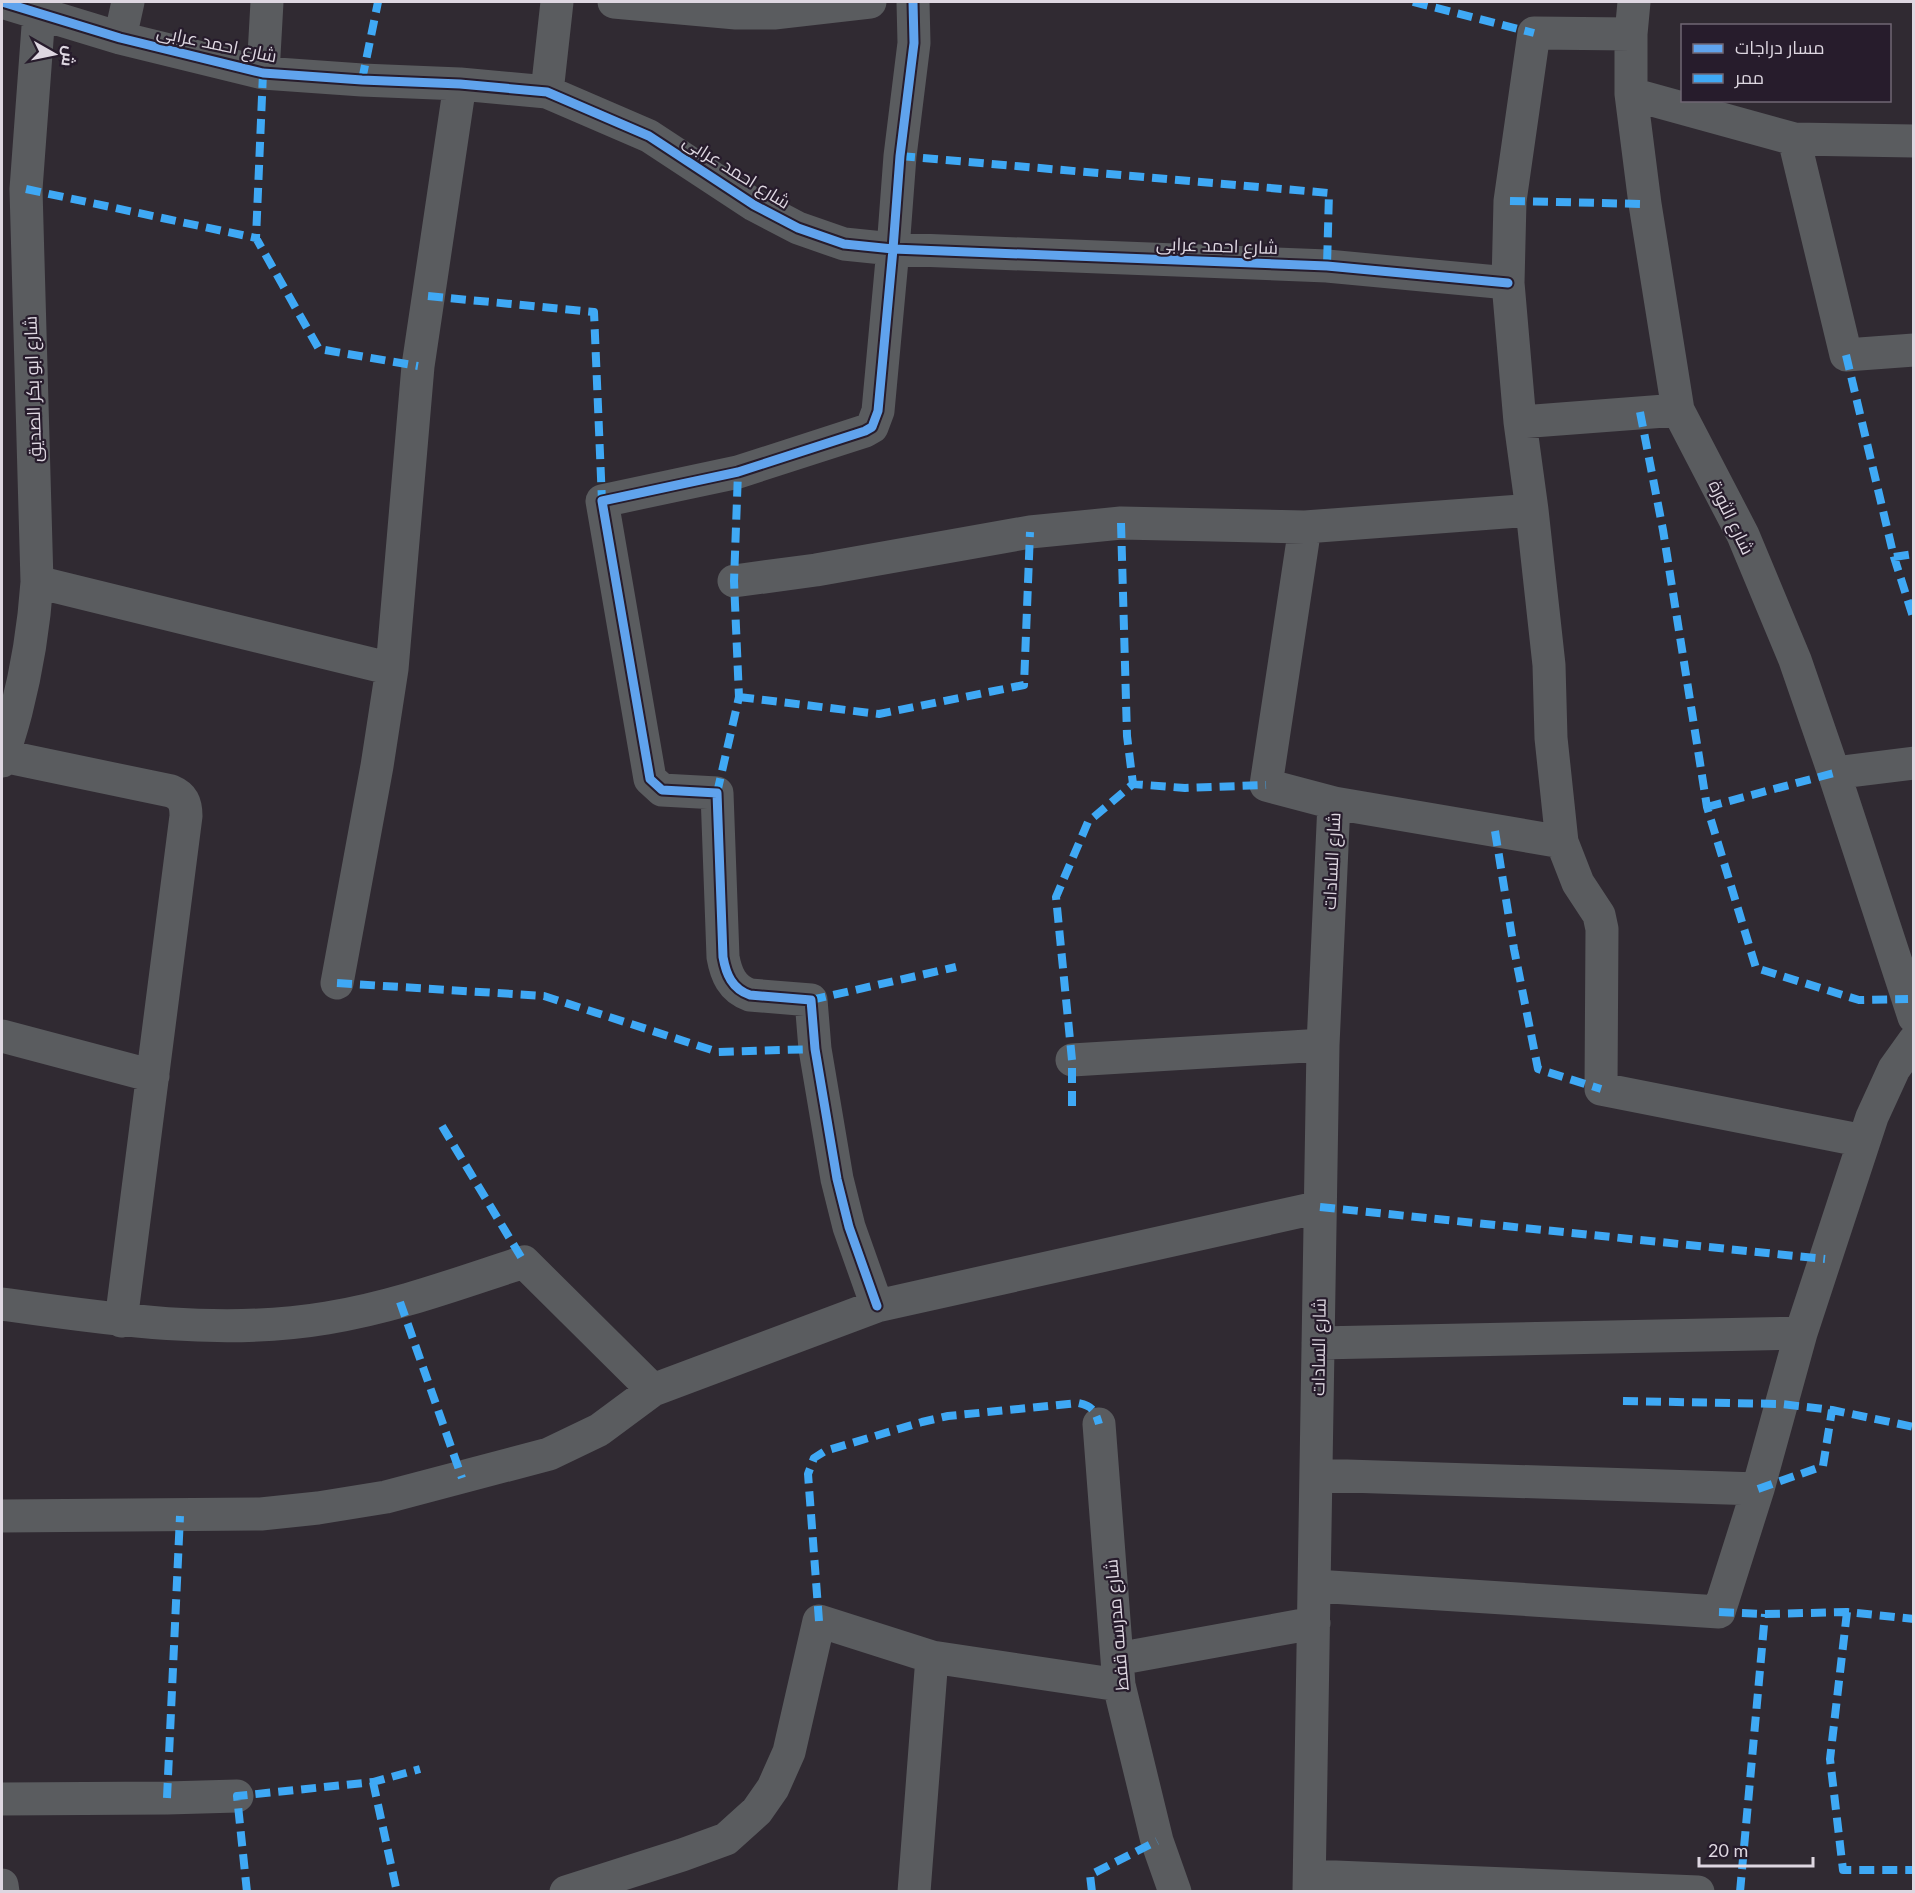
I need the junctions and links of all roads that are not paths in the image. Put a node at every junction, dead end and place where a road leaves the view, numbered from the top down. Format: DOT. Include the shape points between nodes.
graph roads {
  1 [pos="2,2"];
  2 [pos="128,2"];
  3 [pos="267,2"];
  4 [pos="557,2"];
  5 [pos="614,2"];
  6 [pos="870,2"];
  7 [pos="913,2"];
  8 [pos="1634,2"];
  9 [pos="39,13"];
  10 [pos="1631,34"];
  11 [pos="120,38"];
  12 [pos="263,73"];
  13 [pos="460,84"];
  14 [pos="547,92"];
  15 [pos="1631,94"];
  16 [pos="1794,139"];
  17 [pos="1914,141"];
  18 [pos="14,186"];
  19 [pos="893,249"];
  20 [pos="1508,283"];
  21 [pos="1914,350"];
  22 [pos="1678,410"];
  23 [pos="1520,422"];
  24 [pos="1532,510"];
  25 [pos="1305,527"];
  26 [pos="734,580"];
  27 [pos="38,582"];
  28 [pos="392,669"];
  29 [pos="2,759"];
  30 [pos="1914,763"];
  31 [pos="1834,773"];
  32 [pos="1334,803"];
  33 [pos="1562,842"];
  34 [pos="337,983"];
  35 [pos="1914,1017"];
  36 [pos="2,1036"];
  37 [pos="1914,1041"];
  38 [pos="1323,1045"];
  39 [pos="1072,1060"];
  40 [pos="153,1076"];
  41 [pos="1864,1141"];
  42 [pos="1320,1207"];
  43 [pos="2,1304"];
  44 [pos="877,1306"];
  45 [pos="121,1320"];
  46 [pos="1801,1332"];
  47 [pos="1318,1343"];
  48 [pos="653,1390"];
  49 [pos="1099,1424"];
  50 [pos="1316,1475"];
  51 [pos="1758,1489"];
  52 [pos="2,1516"];
  53 [pos="1315,1586"];
  54 [pos="1314,1623"];
  55 [pos="932,1657"];
  56 [pos="1118,1672"];
  57 [pos="237,1796"];
  58 [pos="2,1799"];
  59 [pos="1310,1884"];
  60 [pos="2,1885"];
  61 [pos="3,1892"];
  62 [pos="566,1892"];
  63 [pos="914,1892"];
  64 [pos="1175,1892"];
  65 [pos="1698,1892"];
  1 -- 9 [label="street, شارع احمد عرابى"];
  2 -- 11 [label="street"];
  3 -- 12 [label="street"];
  4 -- 14 [label="street"];
  5 -- 6 [label="street" via="755,13"];
  7 -- 19 [label="street" via="914,43"];
  8 -- 10 [label="street, شارع الثورة"];
  9 -- 11 [label="street, شارع احمد عرابى"];
  9 -- 18 [label="street, شارع ابو بكر الصديق"];
  10 -- 15 [label="street, شارع الثورة"];
  10 -- 20 [label="street" via="1534,33 1510,201"];
  11 -- 12 [label="street, شارع احمد عرابى"];
  12 -- 13 [label="street, شارع احمد عرابى"];
  13 -- 14 [label="street, شارع احمد عرابى"];
  13 -- 28 [label="street" via="418,366"];
  14 -- 19 [label="street, شارع احمد عرابى" via="649,136 754,205 798,228 844,244"];
  15 -- 16 [label="street"];
  15 -- 22 [label="street, شارع الثورة"];
  16 -- 17 [label="street"];
  16 -- 21 [label="street" via="1846,355"];
  18 -- 27 [label="street, شارع ابو بكر الصديق"];
  19 -- 20 [label="street, شارع احمد عرابى" via="1327,266"];
  19 -- 44 [label="street" via="878,411 872,427 738,472 602,501 650,779 662,790 717,793 723,957 731,981 750,995 811,1000 815,1049 837,1179"];
  20 -- 23 [label="street"];
  22 -- 23 [label="street"];
  22 -- 31 [label="street, شارع الثورة" via="1743,535 1795,660"];
  23 -- 24 [label="street"];
  24 -- 25 [label="street"];
  24 -- 33 [label="street"];
  25 -- 26 [label="street" via="1121,523 1030,532 816,570"];
  25 -- 32 [label="street" via="1266,785"];
  27 -- 28 [label="street"];
  27 -- 29 [label="street, شارع ابو بكر الصديق" via="26,671"];
  28 -- 34 [label="street"];
  29 -- 40 [label="street" via="171,791 183,799 186,816"];
  30 -- 31 [label="street"];
  31 -- 35 [label="street, شارع الثورة"];
  32 -- 33 [label="street"];
  32 -- 38 [label="street, شارع السادات"];
  33 -- 41 [label="street" via="1578,883 1599,915 1602,929 1601,1089"];
  36 -- 40 [label="street"];
  37 -- 41 [label="street" via="1894,1068"];
  38 -- 39 [label="street"];
  38 -- 42 [label="street, شارع السادات"];
  40 -- 45 [label="street"];
  41 -- 46 [label="street"];
  42 -- 44 [label="street"];
  42 -- 47 [label="street, شارع السادات"];
  43 -- 45 [label="street"];
  44 -- 48 [label="street"];
  45 -- 48 [label="street" via="242,1326 328,1318 400,1302 524,1262"];
  46 -- 47 [label="street"];
  46 -- 51 [label="street"];
  47 -- 50 [label="street, شارع السادات"];
  48 -- 52 [label="street" via="599,1430 549,1455 386,1497 261,1514"];
  49 -- 56 [label="street, شارع مدرسه قفط"];
  50 -- 51 [label="street"];
  50 -- 53 [label="street, شارع السادات"];
  51 -- 53 [label="street" via="1719,1612"];
  53 -- 54 [label="street, شارع السادات"];
  54 -- 56 [label="street"];
  54 -- 59 [label="street, شارع السادات"];
  55 -- 56 [label="street"];
  55 -- 62 [label="street" via="819,1621 789,1752 773,1788 757,1811 726,1839"];
  55 -- 63 [label="street"];
  56 -- 64 [label="street, شارع مدرسه قفط" via="1157,1841"];
  57 -- 58 [label="street"];
  59 -- 65 [label="street"];
  60 -- 61 [label="street"];
}
